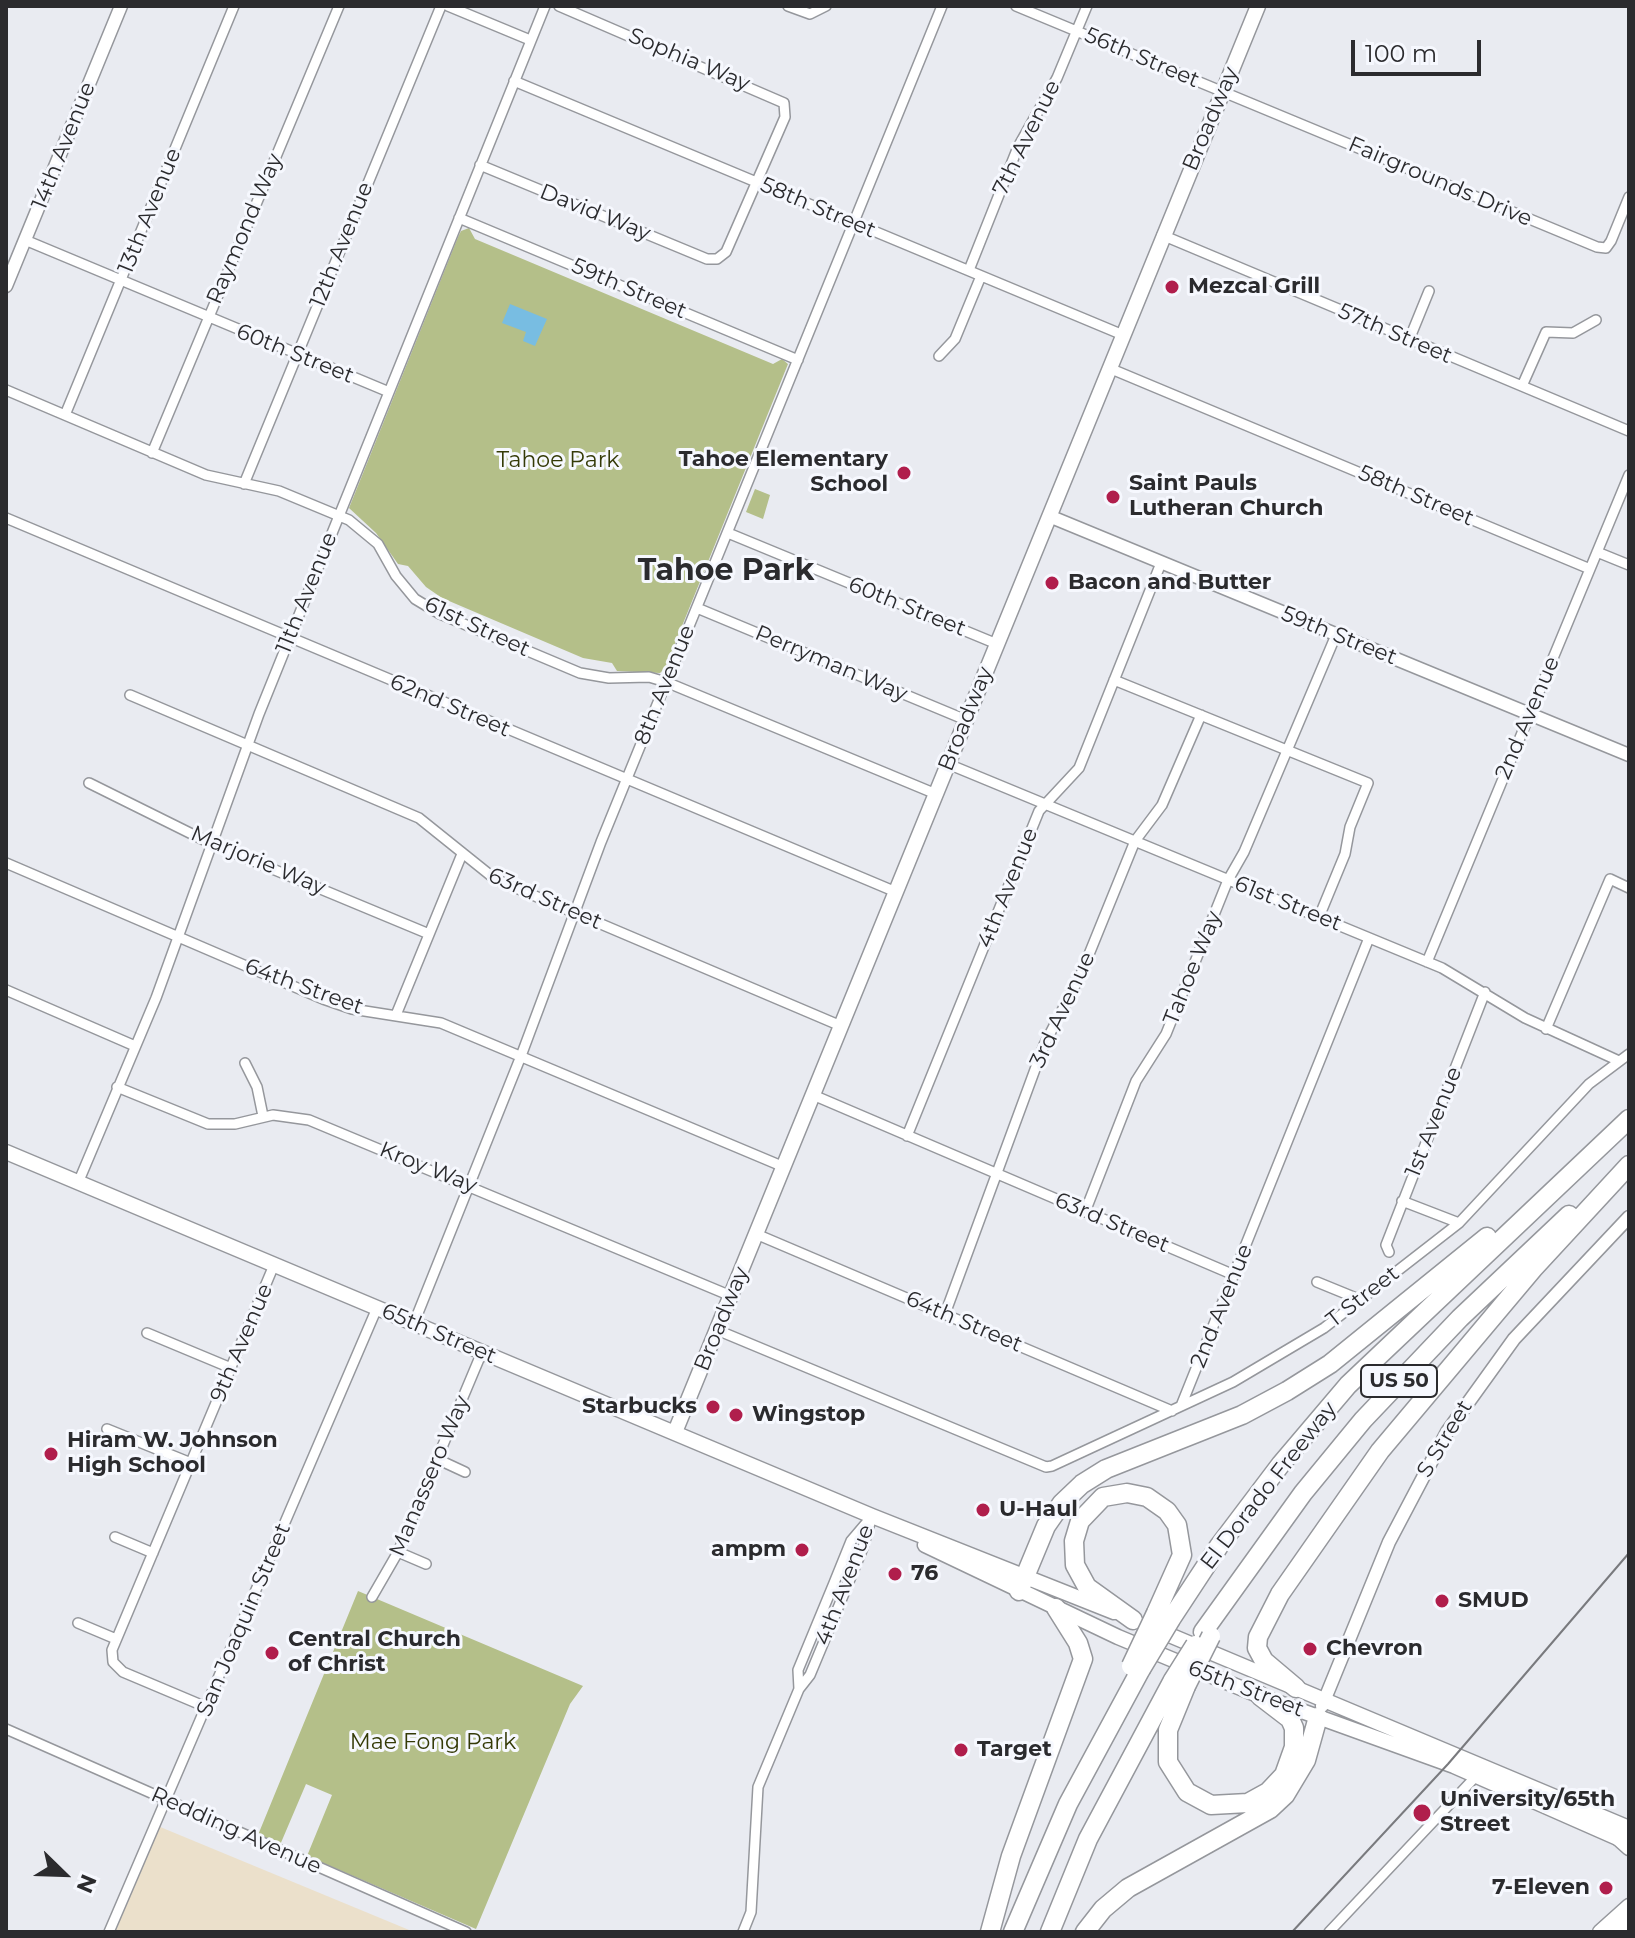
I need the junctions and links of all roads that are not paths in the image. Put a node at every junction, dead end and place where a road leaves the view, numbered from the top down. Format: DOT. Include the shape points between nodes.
graph roads {
  1 [pos="121,6"];
  2 [pos="234,6"];
  3 [pos="339,6"];
  4 [pos="441,6"];
  5 [pos="448,6"];
  6 [pos="545,6"];
  7 [pos="559,6"];
  8 [pos="788,6"];
  9 [pos="942,6"];
  10 [pos="1016,6"];
  11 [pos="1087,6"];
  12 [pos="1258,6"];
  13 [pos="824,8"];
  14 [pos="1077,30"];
  15 [pos="530,40"];
  16 [pos="514,81"];
  17 [pos="1223,92"];
  18 [pos="480,165"];
  19 [pos="757,183"];
  20 [pos="1629,197"];
  21 [pos="1626,210"];
  22 [pos="459,218"];
  23 [pos="853,223"];
  24 [pos="1162,235"];
  25 [pos="25,240"];
  26 [pos="969,270"];
  27 [pos="981,276"];
  28 [pos="122,281"];
  29 [pos="6,286"];
  30 [pos="1429,291"];
  31 [pos="208,318"];
  32 [pos="1596,320"];
  33 [pos="1123,335"];
  34 [pos="1409,340"];
  35 [pos="297,355"];
  36 [pos="939,356"];
  37 [pos="798,360"];
  38 [pos="1109,368"];
  39 [pos="1522,386"];
  40 [pos="6,390"];
  41 [pos="389,392"];
  42 [pos="65,415"];
  43 [pos="1629,431"];
  44 [pos="152,453"];
  45 [pos="1629,475"];
  46 [pos="244,484"];
  47 [pos="339,514"];
  48 [pos="1049,516"];
  49 [pos="6,518"];
  50 [pos="728,533"];
  51 [pos="1597,552"];
  52 [pos="1161,563"];
  53 [pos="1629,565"];
  54 [pos="1590,569"];
  55 [pos="697,608"];
  56 [pos="1336,635"];
  57 [pos="289,638"];
  58 [pos="997,644"];
  59 [pos="1114,680"];
  60 [pos="666,682"];
  61 [pos="130,695"];
  62 [pos="1201,715"];
  63 [pos="1530,715"];
  64 [pos="966,720"];
  65 [pos="247,747"];
  66 [pos="1288,750"];
  67 [pos="1629,755"];
  68 [pos="948,764"];
  69 [pos="626,780"];
  70 [pos="89,783"];
  71 [pos="936,794"];
  72 [pos="1048,802"];
  73 [pos="1135,841"];
  74 [pos="210,843"];
  75 [pos="462,854"];
  76 [pos="6,863"];
  77 [pos="1228,880"];
  78 [pos="1629,888"];
  79 [pos="896,892"];
  80 [pos="575,913"];
  81 [pos="1319,917"];
  82 [pos="429,934"];
  83 [pos="177,938"];
  84 [pos="1369,938"];
  85 [pos="1427,962"];
  86 [pos="6,990"];
  87 [pos="1485,992"];
  88 [pos="396,1015"];
  89 [pos="841,1026"];
  90 [pos="1546,1029"];
  91 [pos="135,1046"];
  92 [pos="1629,1054"];
  93 [pos="521,1056"];
  94 [pos="1619,1061"];
  95 [pos="245,1063"];
  96 [pos="117,1087"];
  97 [pos="813,1095"];
  98 [pos="263,1116"];
  99 [pos="1629,1119"];
  100 [pos="907,1136"];
  101 [pos="6,1152"];
  102 [pos="1629,1158"];
  103 [pos="1629,1165"];
  104 [pos="784,1167"];
  105 [pos="995,1173"];
  106 [pos="78,1183"];
  107 [pos="470,1185"];
  108 [pos="1402,1201"];
  109 [pos="1533,1208"];
  110 [pos="1085,1212"];
  111 [pos="1629,1217"];
  112 [pos="1459,1223"];
  113 [pos="756,1234"];
  114 [pos="1389,1252"];
  115 [pos="274,1265"];
  116 [pos="1234,1275"];
  117 [pos="1317,1282"];
  118 [pos="731,1296"];
  119 [pos="1361,1300"];
  120 [pos="377,1308"];
  121 [pos="945,1314"];
  122 [pos="414,1323"];
  123 [pos="717,1330"];
  124 [pos="147,1333"];
  125 [pos="482,1352"];
  126 [pos="231,1368"];
  127 [pos="1177,1408"];
  128 [pos="107,1429"];
  129 [pos="675,1432"];
  130 [pos="437,1459"];
  131 [pos="191,1463"];
  132 [pos="465,1472"];
  133 [pos="872,1516"];
  134 [pos="115,1537"];
  135 [pos="398,1552"];
  136 [pos="153,1553"];
  137 [pos="426,1564"];
  138 [pos="1022,1583"];
  139 [pos="372,1597"];
  140 [pos="1056,1608"];
  141 [pos="1164,1616"];
  142 [pos="1133,1620"];
  143 [pos="78,1623"];
  144 [pos="116,1639"];
  145 [pos="1179,1683"];
  146 [pos="1296,1688"];
  147 [pos="1260,1696"];
  148 [pos="206,1707"];
  149 [pos="1321,1709"];
  150 [pos="6,1729"];
  151 [pos="1480,1772"];
  152 [pos="165,1801"];
  153 [pos="1626,1839"];
  154 [pos="1629,1906"];
  155 [pos="1629,1923"];
  156 [pos="109,1932"];
  157 [pos="466,1932"];
  158 [pos="743,1932"];
  159 [pos="990,1932"];
  160 [pos="1013,1932"];
  161 [pos="1050,1932"];
  162 [pos="1085,1932"];
  163 [pos="1329,1932"];
  164 [pos="1600,1932"];
  165 [pos="1618,1932"];
  1 -- 25 [label="street, 14th Avenue"];
  2 -- 28 [label="street, 13th Avenue"];
  3 -- 31 [label="street, Raymond Way"];
  4 -- 35 [label="street, 12th Avenue"];
  5 -- 15 [label="street"];
  6 -- 15 [label="street, 11th Avenue"];
  7 -- 19 [label="street, Sophia Way" via="784,103 785,117"];
  8 -- 13 [label="street" via="810,14"];
  9 -- 23 [label="street, 8th Avenue"];
  10 -- 14 [label="street, 56th Street"];
  11 -- 14 [label="street, 7th Avenue"];
  12 -- 17 [label="main road, Broadway"];
  14 -- 17 [label="street, 56th Street"];
  14 -- 26 [label="street, 7th Avenue" via="1018,147"];
  15 -- 16 [label="street, 11th Avenue"];
  16 -- 18 [label="street, 11th Avenue"];
  16 -- 19 [label="street, 58th Street"];
  17 -- 21 [label="street, Fairgrounds Drive" via="1597,247 1608,246"];
  17 -- 24 [label="main road, Broadway"];
  18 -- 19 [label="street, David Way" via="711,260 726,252"];
  18 -- 22 [label="street, 11th Avenue"];
  19 -- 23 [label="street, 58th Street"];
  20 -- 21 [label="street, Fairgrounds Drive"];
  22 -- 37 [label="street, 59th Street"];
  22 -- 41 [label="street, 11th Avenue"];
  23 -- 26 [label="street, 58th Street"];
  23 -- 37 [label="street, 8th Avenue"];
  24 -- 33 [label="main road, Broadway"];
  24 -- 34 [label="street, 57th Street"];
  25 -- 28 [label="street, 60th Street"];
  25 -- 29 [label="street, 14th Avenue"];
  26 -- 27 [label="street, 58th Street"];
  27 -- 33 [label="street, 58th Street"];
  27 -- 36 [label="street" via="955,339"];
  28 -- 31 [label="street, 60th Street"];
  28 -- 42 [label="street, 13th Avenue"];
  30 -- 34 [label="street"];
  31 -- 35 [label="street, 60th Street"];
  31 -- 44 [label="street, Raymond Way"];
  32 -- 39 [label="street" via="1573,333 1546,332"];
  33 -- 38 [label="main road, Broadway"];
  34 -- 39 [label="street, 57th Street"];
  35 -- 41 [label="street, 60th Street"];
  35 -- 46 [label="street, 12th Avenue"];
  37 -- 50 [label="street, 8th Avenue"];
  38 -- 48 [label="main road, Broadway"];
  38 -- 54 [label="street, 58th Street"];
  39 -- 43 [label="street, 57th Street"];
  40 -- 42 [label="street, 61st Street"];
  41 -- 47 [label="street, 11th Avenue"];
  42 -- 44 [label="street, 61st Street"];
  44 -- 46 [label="street, 61st Street" via="216,479"];
  45 -- 51 [label="street, 2nd Avenue"];
  46 -- 47 [label="street, 61st Street"];
  47 -- 57 [label="street, 11th Avenue"];
  47 -- 60 [label="street, 61st Street" via="372,538 403,586 432,610 580,673"];
  48 -- 52 [label="street, 59th Street"];
  48 -- 58 [label="main road, Broadway"];
  49 -- 57 [label="street, 62nd Street"];
  50 -- 55 [label="street, 8th Avenue"];
  50 -- 58 [label="street, 60th Street"];
  51 -- 53 [label="street"];
  51 -- 54 [label="street, 2nd Avenue"];
  52 -- 56 [label="street, 59th Street"];
  52 -- 59 [label="street, 4th Avenue"];
  54 -- 63 [label="street, 2nd Avenue"];
  55 -- 60 [label="street, 8th Avenue"];
  55 -- 64 [label="street, Perryman Way"];
  56 -- 63 [label="street, 59th Street"];
  56 -- 66 [label="street, Tahoe Way"];
  57 -- 65 [label="street, 11th Avenue"];
  57 -- 69 [label="street, 62nd Street"];
  58 -- 64 [label="main road, Broadway"];
  59 -- 62 [label="street"];
  59 -- 72 [label="street, 4th Avenue" via="1079,768"];
  60 -- 69 [label="street, 8th Avenue"];
  60 -- 71 [label="street, 61st Street"];
  61 -- 65 [label="street, 63rd Street"];
  62 -- 66 [label="street"];
  62 -- 73 [label="street, 3rd Avenue" via="1162,805"];
  63 -- 67 [label="street, 59th Street"];
  63 -- 85 [label="street, 2nd Avenue"];
  64 -- 68 [label="main road, Broadway"];
  65 -- 74 [label="street, 11th Avenue"];
  65 -- 75 [label="street, 63rd Street" via="419,818"];
  66 -- 77 [label="street, Tahoe Way"];
  66 -- 81 [label="street" via="1368,783"];
  68 -- 71 [label="main road, Broadway"];
  68 -- 72 [label="street, 61st Street"];
  69 -- 79 [label="street, 62nd Street"];
  69 -- 80 [label="street, 8th Avenue"];
  70 -- 74 [label="street, Marjorie Way"];
  71 -- 79 [label="main road, Broadway"];
  72 -- 73 [label="street, 61st Street"];
  72 -- 100 [label="street, 4th Avenue" via="1039,811"];
  73 -- 77 [label="street, 61st Street"];
  73 -- 105 [label="street, 3rd Avenue" via="1081,974 1044,1045"];
  74 -- 82 [label="street, Marjorie Way"];
  74 -- 83 [label="street, 11th Avenue"];
  75 -- 80 [label="street, 63rd Street" via="495,879"];
  75 -- 82 [label="street"];
  76 -- 83 [label="street, 64th Street"];
  77 -- 81 [label="street, 61st Street"];
  77 -- 110 [label="street, Tahoe Way" via="1166,1034 1136,1081"];
  78 -- 90 [label="street" via="1610,879"];
  79 -- 89 [label="main road, Broadway"];
  80 -- 89 [label="street, 63rd Street"];
  80 -- 93 [label="street, 8th Avenue"];
  81 -- 84 [label="street, 61st Street"];
  82 -- 88 [label="street"];
  83 -- 88 [label="street, 64th Street" via="336,1004"];
  83 -- 91 [label="street, 11th Avenue"];
  84 -- 85 [label="street, 61st Street"];
  84 -- 116 [label="street, 2nd Avenue"];
  85 -- 87 [label="street, 61st Street"];
  86 -- 91 [label="street"];
  87 -- 90 [label="street, 61st Street"];
  87 -- 108 [label="street, 1st Avenue"];
  88 -- 93 [label="street, 64th Street" via="441,1023"];
  89 -- 97 [label="main road, Broadway"];
  90 -- 94 [label="street, 61st Street"];
  91 -- 96 [label="street, 11th Avenue"];
  92 -- 94 [label="street, T Street"];
  93 -- 104 [label="street, 64th Street"];
  93 -- 107 [label="street, 8th Avenue"];
  94 -- 112 [label="street, T Street" via="1589,1084"];
  95 -- 98 [label="street"];
  96 -- 98 [label="street, Kroy Way" via="208,1124"];
  96 -- 106 [label="street, 11th Avenue"];
  97 -- 100 [label="street, 63rd Street"];
  97 -- 104 [label="main road, Broadway"];
  98 -- 107 [label="street, Kroy Way" via="300,1117"];
  99 -- 109 [label="highway, El Dorado Freeway / US 50"];
  100 -- 105 [label="street, 63rd Street"];
  101 -- 106 [label="main road, 65th Street"];
  102 -- 145 [label="highway, El Dorado Freeway / US 50, bridge" via="1427,1351 1323,1469 1246,1568"];
  103 -- 146 [label="highway" via="1533,1269 1380,1451 1280,1594 1257,1648 1264,1661"];
  104 -- 113 [label="main road, Broadway"];
  105 -- 110 [label="street, 63rd Street"];
  105 -- 121 [label="street, 3rd Avenue"];
  106 -- 115 [label="main road, 65th Street"];
  107 -- 118 [label="street, Kroy Way"];
  107 -- 122 [label="street, 8th Avenue"];
  108 -- 112 [label="street"];
  108 -- 114 [label="street, 1st Avenue" via="1386,1245"];
  109 -- 138 [label="highway" via="1509,1221 1330,1364 1287,1391 1082,1484 1046,1526"];
  109 -- 141 [label="highway, El Dorado Freeway / US 50" via="1348,1385"];
  110 -- 116 [label="street, 63rd Street"];
  111 -- 149 [label="street, S Street" via="1514,1339 1447,1432 1389,1542"];
  112 -- 119 [label="street, T Street"];
  113 -- 118 [label="main road, Broadway"];
  113 -- 121 [label="street, 64th Street"];
  115 -- 120 [label="main road, 65th Street"];
  115 -- 126 [label="street, 9th Avenue"];
  116 -- 127 [label="street, 2nd Avenue"];
  117 -- 119 [label="street"];
  118 -- 123 [label="main road, Broadway"];
  119 -- 127 [label="street, T Street" via="1289,1351"];
  120 -- 122 [label="main road, 65th Street"];
  120 -- 148 [label="street, San Joaquin Street"];
  121 -- 127 [label="street, 64th Street"];
  122 -- 125 [label="main road, 65th Street"];
  123 -- 127 [label="street, T Street" via="1046,1467"];
  123 -- 129 [label="main road, Broadway"];
  124 -- 126 [label="street"];
  125 -- 129 [label="main road, 65th Street"];
  125 -- 130 [label="street, Manassero Way"];
  126 -- 131 [label="street, 9th Avenue"];
  128 -- 131 [label="street"];
  129 -- 133 [label="main road, 65th Street"];
  130 -- 132 [label="street"];
  130 -- 135 [label="street, Manassero Way"];
  131 -- 136 [label="street, 9th Avenue"];
  133 -- 138 [label="main road, 65th Street"];
  133 -- 158 [label="street, 4th Avenue" via="851,1541 758,1787 751,1912"];
  134 -- 136 [label="street"];
  135 -- 137 [label="street"];
  135 -- 139 [label="street, Manassero Way"];
  136 -- 144 [label="street, 9th Avenue"];
  138 -- 140 [label="main road, 65th Street"];
  138 -- 142 [label="main road, 65th Street"];
  140 -- 147 [label="main road, 65th Street"];
  140 -- 159 [label="highway" via="1083,1659 1011,1856"];
  141 -- 142 [label="highway" via="1182,1555 1177,1525 1155,1501 1135,1493 1115,1494 1092,1504 1080,1521 1075,1565 1087,1587"];
  141 -- 160 [label="highway, El Dorado Freeway / US 50, bridge" via="1068,1804"];
  142 -- 146 [label="main road, 65th Street"];
  143 -- 144 [label="street"];
  144 -- 148 [label="street" via="112,1656 117,1667"];
  145 -- 147 [label="highway" via="1168,1730 1168,1762 1187,1792 1211,1805 1248,1803 1284,1775 1294,1728"];
  145 -- 161 [label="highway, El Dorado Freeway / US 50" via="1088,1839"];
  146 -- 149 [label="main road, 65th Street"];
  147 -- 149 [label="main road, 65th Street"];
  148 -- 152 [label="street, San Joaquin Street"];
  149 -- 151 [label="main road, 65th Street" via="1374,1735"];
  149 -- 162 [label="highway" via="1306,1760 1285,1795 1270,1809 1128,1888"];
  150 -- 152 [label="street, Redding Avenue"];
  151 -- 153 [label="main road, 65th Street"];
  151 -- 163 [label="street"];
  152 -- 156 [label="street, San Joaquin Street"];
  152 -- 157 [label="street, Redding Avenue"];
  154 -- 164 [label="main road"];
  155 -- 165 [label="main road"];
}
